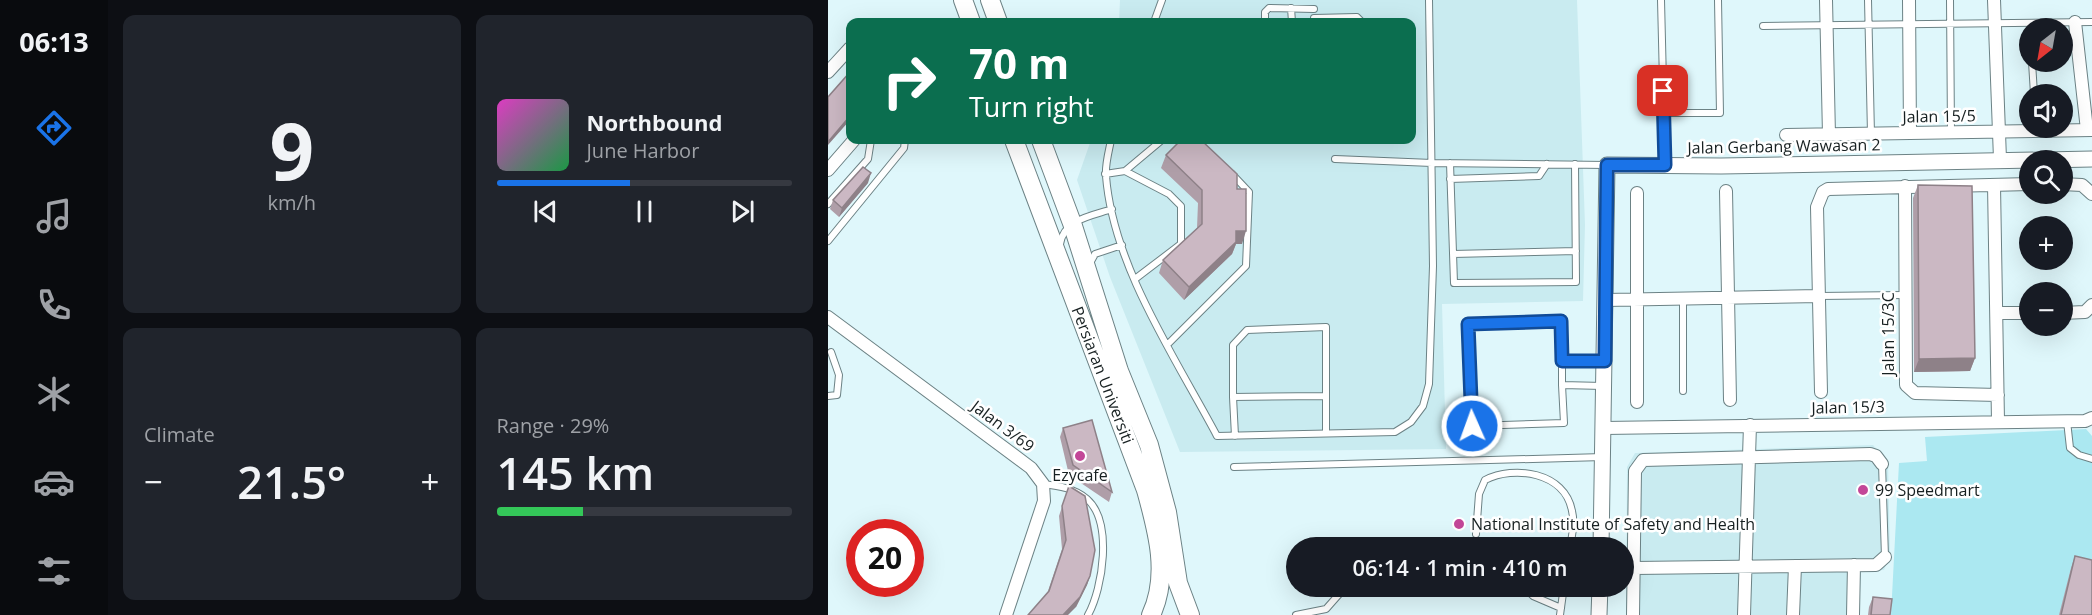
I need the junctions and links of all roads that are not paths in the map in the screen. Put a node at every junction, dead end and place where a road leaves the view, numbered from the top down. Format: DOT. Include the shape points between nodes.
graph roads {
  1 [pos="963,0"];
  2 [pos="990,0"];
  3 [pos="1162,0"];
  4 [pos="1314,0"];
  5 [pos="1430,0"];
  6 [pos="1660,0"];
  7 [pos="1718,0"];
  8 [pos="1826,0"];
  9 [pos="1868,0"];
  10 [pos="1909,0"];
  11 [pos="1950,0"];
  12 [pos="1994,0"];
  13 [pos="1291,8"];
  14 [pos="1314,9"];
  15 [pos="970,18"];
  16 [pos="997,18"];
  17 [pos="1155,18"];
  18 [pos="1265,18"];
  19 [pos="1292,18"];
  20 [pos="1315,18"];
  21 [pos="1343,18"];
  22 [pos="1358,18"];
  23 [pos="2075,22"];
  24 [pos="2092,22"];
  25 [pos="1950,24"];
  26 [pos="1995,24"];
  27 [pos="1868,25"];
  28 [pos="1909,25"];
  29 [pos="2019,25"];
  30 [pos="1827,26"];
  31 [pos="1763,27"];
  32 [pos="846,52"];
  33 [pos="828,72"];
  34 [pos="1663,113"];
  35 [pos="2019,130"];
  36 [pos="2073,130"];
  37 [pos="2089,130"];
  38 [pos="1951,132"];
  39 [pos="1998,132"];
  40 [pos="1910,133"];
  41 [pos="1871,134"];
  42 [pos="1786,135"];
  43 [pos="1829,135"];
  44 [pos="851,144"];
  45 [pos="870,144"];
  46 [pos="904,144"];
  47 [pos="1016,144"];
  48 [pos="1042,144"];
  49 [pos="1111,144"];
  50 [pos="1157,144"];
  51 [pos="1335,159"];
  52 [pos="2000,159"];
  53 [pos="2092,159"];
  54 [pos="1432,163"];
  55 [pos="1450,163"];
  56 [pos="1546,164"];
  57 [pos="1575,164"];
  58 [pos="1607,165"];
  59 [pos="1665,165"];
  60 [pos="1224,166"];
  61 [pos="828,170"];
  62 [pos="1125,171"];
  63 [pos="1105,174"];
  64 [pos="1450,179"];
  65 [pos="2019,184"];
  66 [pos="1994,185"];
  67 [pos="2073,185"];
  68 [pos="1905,186"];
  69 [pos="1725,191"];
  70 [pos="1637,193"];
  71 [pos="2092,194"];
  72 [pos="828,204"];
  73 [pos="1112,209"];
  74 [pos="1079,220"];
  75 [pos="828,241"];
  76 [pos="1122,244"];
  77 [pos="1576,251"];
  78 [pos="1453,254"];
  79 [pos="1058,256"];
  80 [pos="1088,275"];
  81 [pos="1135,279"];
  82 [pos="1904,295"];
  83 [pos="1819,296"];
  84 [pos="1728,298"];
  85 [pos="1683,299"];
  86 [pos="1606,300"];
  87 [pos="1637,300"];
  88 [pos="2092,305"];
  89 [pos="1997,313"];
  90 [pos="2019,313"];
  91 [pos="2073,313"];
  92 [pos="828,316"];
  93 [pos="1168,344"];
  94 [pos="831,352"];
  95 [pos="1562,361"];
  96 [pos="1605,361"];
  97 [pos="1562,385"];
  98 [pos="1604,386"];
  99 [pos="1683,391"];
  100 [pos="1821,392"];
  101 [pos="1998,395"];
  102 [pos="828,396"];
  103 [pos="1326,396"];
  104 [pos="1233,397"];
  105 [pos="1730,400"];
  106 [pos="1637,402"];
  107 [pos="2092,418"];
  108 [pos="2067,421"];
  109 [pos="1998,422"];
  110 [pos="1750,425"];
  111 [pos="1604,428"];
  112 [pos="1326,434"];
  113 [pos="1235,436"];
  114 [pos="1130,444"];
  115 [pos="1149,445"];
  116 [pos="1749,456"];
  117 [pos="1603,457"];
  118 [pos="1528,458"];
  119 [pos="2092,459"];
  120 [pos="1882,464"];
  121 [pos="1234,467"];
  122 [pos="1527,473"];
  123 [pos="1043,484"];
  124 [pos="1476,534"];
  125 [pos="1572,537"];
  126 [pos="1601,537"];
  127 [pos="1885,557"];
  128 [pos="1854,565"];
  129 [pos="1745,567"];
  130 [pos="1795,567"];
  131 [pos="1634,568"];
  132 [pos="1337,597"];
  133 [pos="1535,597"];
  134 [pos="1600,597"];
  135 [pos="1633,597"];
  136 [pos="1560,611"];
  137 [pos="1325,612"];
  138 [pos="1006,615"];
  139 [pos="1088,615"];
  140 [pos="1140,615"];
  141 [pos="1151,615"];
  142 [pos="1190,615"];
  143 [pos="1201,615"];
  144 [pos="1296,615"];
  145 [pos="1599,615"];
  146 [pos="1633,615"];
  147 [pos="1744,615"];
  148 [pos="1793,615"];
  149 [pos="1853,615"];
  1 -- 15 [label="main road"];
  2 -- 16 [label="main road"];
  3 -- 17 [label="lane"];
  4 -- 14 [label="lane"];
  5 -- 54 [label="lane"];
  6 -- 34 [label="lane"];
  7 -- 34 [label="lane" via="1720,113"];
  8 -- 30 [label="street"];
  9 -- 27 [label="lane"];
  10 -- 28 [label="street"];
  11 -- 25 [label="lane"];
  12 -- 26 [label="street"];
  13 -- 14 [label="lane"];
  13 -- 18 [label="lane" via="1269,8"];
  13 -- 19 [label="lane"];
  14 -- 20 [label="lane"];
  21 -- 22 [label="lane"];
  23 -- 24 [label="lane"];
  23 -- 37 [label="street"];
  25 -- 26 [label="lane"];
  25 -- 28 [label="lane"];
  25 -- 38 [label="lane"];
  26 -- 29 [label="lane"];
  26 -- 39 [label="street"];
  27 -- 28 [label="lane"];
  27 -- 30 [label="lane"];
  27 -- 41 [label="lane"];
  28 -- 40 [label="street"];
  30 -- 31 [label="lane"];
  30 -- 43 [label="street"];
  32 -- 33 [label="street"];
  34 -- 59 [label="lane"];
  35 -- 39 [label="street, Jalan 15/5"];
  36 -- 37 [label="street, Jalan 15/5"];
  38 -- 39 [label="street, Jalan 15/5"];
  38 -- 40 [label="street, Jalan 15/5"];
  39 -- 52 [label="street"];
  40 -- 41 [label="street, Jalan 15/5"];
  41 -- 43 [label="street, Jalan 15/5"];
  42 -- 43 [label="street, Jalan 15/5"];
  44 -- 61 [label="street"];
  45 -- 72 [label="lane" via="867,159"];
  46 -- 75 [label="lane"];
  47 -- 79 [label="main road, Persiaran Universiti"];
  48 -- 74 [label="main road, Persiaran Universiti" via="1065,205"];
  49 -- 63 [label="lane"];
  50 -- 62 [label="lane"];
  51 -- 54 [label="lane"];
  52 -- 53 [label="street, Jalan Gerbang Wawasan 2"];
  52 -- 59 [label="street, Jalan Gerbang Wawasan 2"];
  54 -- 55 [label="lane"];
  54 -- 112 [label="lane" via="1429,384 1423,406 1411,422 1395,432"];
  55 -- 56 [label="lane"];
  55 -- 64 [label="lane"];
  56 -- 57 [label="lane"];
  56 -- 64 [label="lane" via="1539,176"];
  57 -- 58 [label="lane"];
  57 -- 77 [label="lane"];
  58 -- 59 [label="street, Jalan Gerbang Wawasan 2"];
  58 -- 86 [label="street"];
  60 -- 93 [label="lane" via="1249,192 1246,266"];
  62 -- 63 [label="lane"];
  62 -- 81 [label="lane" via="1169,194 1181,206 1181,244"];
  63 -- 73 [label="lane"];
  64 -- 78 [label="lane"];
  65 -- 66 [label="street"];
  66 -- 68 [label="street"];
  66 -- 89 [label="street"];
  67 -- 71 [label="street" via="2082,185"];
  68 -- 82 [label="street, Jalan 15/3C"];
  68 -- 83 [label="street" via="1828,189 1819,199"];
  69 -- 84 [label="street"];
  70 -- 87 [label="street"];
  73 -- 74 [label="lane"];
  73 -- 76 [label="lane"];
  74 -- 79 [label="lane" via="1064,230"];
  74 -- 80 [label="main road, Persiaran Universiti"];
  76 -- 80 [label="lane" via="1095,254"];
  76 -- 81 [label="lane"];
  77 -- 78 [label="lane"];
  77 -- 78 [label="lane" via="1576,282 1454,283"];
  79 -- 114 [label="main road, Persiaran Universiti"];
  80 -- 115 [label="main road, Persiaran Universiti" via="1119,371"];
  81 -- 93 [label="lane"];
  82 -- 83 [label="lane"];
  82 -- 101 [label="street, Jalan 15/3C" via="1904,381 1908,389 1915,393"];
  83 -- 84 [label="street"];
  83 -- 100 [label="street"];
  84 -- 85 [label="street"];
  84 -- 105 [label="street"];
  85 -- 87 [label="street"];
  85 -- 99 [label="lane"];
  86 -- 87 [label="street"];
  86 -- 96 [label="street"];
  87 -- 106 [label="street"];
  88 -- 91 [label="street" via="2085,312"];
  89 -- 90 [label="street"];
  89 -- 101 [label="street"];
  92 -- 123 [label="street, Jalan 3/69" via="1031,468"];
  93 -- 113 [label="lane" via="1217,436"];
  94 -- 102 [label="lane" via="839,375 837,395"];
  95 -- 96 [label="lane"];
  95 -- 97 [label="lane"];
  95 -- 97 [label="lane" via="1561,321 1468,324 1472,426 1564,423"];
  96 -- 98 [label="street"];
  97 -- 98 [label="lane"];
  98 -- 111 [label="street"];
  101 -- 109 [label="street"];
  103 -- 104 [label="lane"];
  103 -- 104 [label="lane" via="1326,327 1247,330 1233,345"];
  103 -- 112 [label="lane"];
  104 -- 113 [label="lane"];
  107 -- 108 [label="street, Jalan 15/3"];
  108 -- 109 [label="street, Jalan 15/3"];
  108 -- 119 [label="lane" via="2070,448"];
  109 -- 110 [label="street, Jalan 15/3"];
  110 -- 111 [label="street, Jalan 15/3"];
  110 -- 116 [label="street"];
  111 -- 117 [label="street"];
  112 -- 113 [label="lane"];
  114 -- 140 [label="main road" via="1151,567 1148,596"];
  114 -- 141 [label="main road, Persiaran Universiti" via="1158,537 1161,579"];
  115 -- 142 [label="main road, Persiaran Universiti" via="1167,512 1178,583"];
  115 -- 143 [label="main road" via="1172,499 1182,564"];
  116 -- 120 [label="street" via="1870,454"];
  116 -- 129 [label="street"];
  116 -- 131 [label="street" via="1643,460 1635,471"];
  117 -- 118 [label="lane"];
  117 -- 126 [label="street"];
  118 -- 121 [label="lane"];
  118 -- 122 [label="lane"];
  120 -- 127 [label="lane"];
  122 -- 124 [label="lane" via="1485,480 1479,494"];
  122 -- 125 [label="lane" via="1550,480 1568,497"];
  123 -- 138 [label="street" via="1044,501"];
  123 -- 139 [label="lane" via="1076,492 1087,499 1099,518 1103,559 1099,593"];
  127 -- 128 [label="street" via="1880,564"];
  128 -- 130 [label="street"];
  128 -- 149 [label="street"];
  129 -- 130 [label="street"];
  129 -- 131 [label="street"];
  129 -- 147 [label="street"];
  130 -- 148 [label="street"];
  132 -- 137 [label="lane"];
  133 -- 136 [label="lane"];
  134 -- 145 [label="street"];
  135 -- 146 [label="street"];
  137 -- 144 [label="lane"];
}
